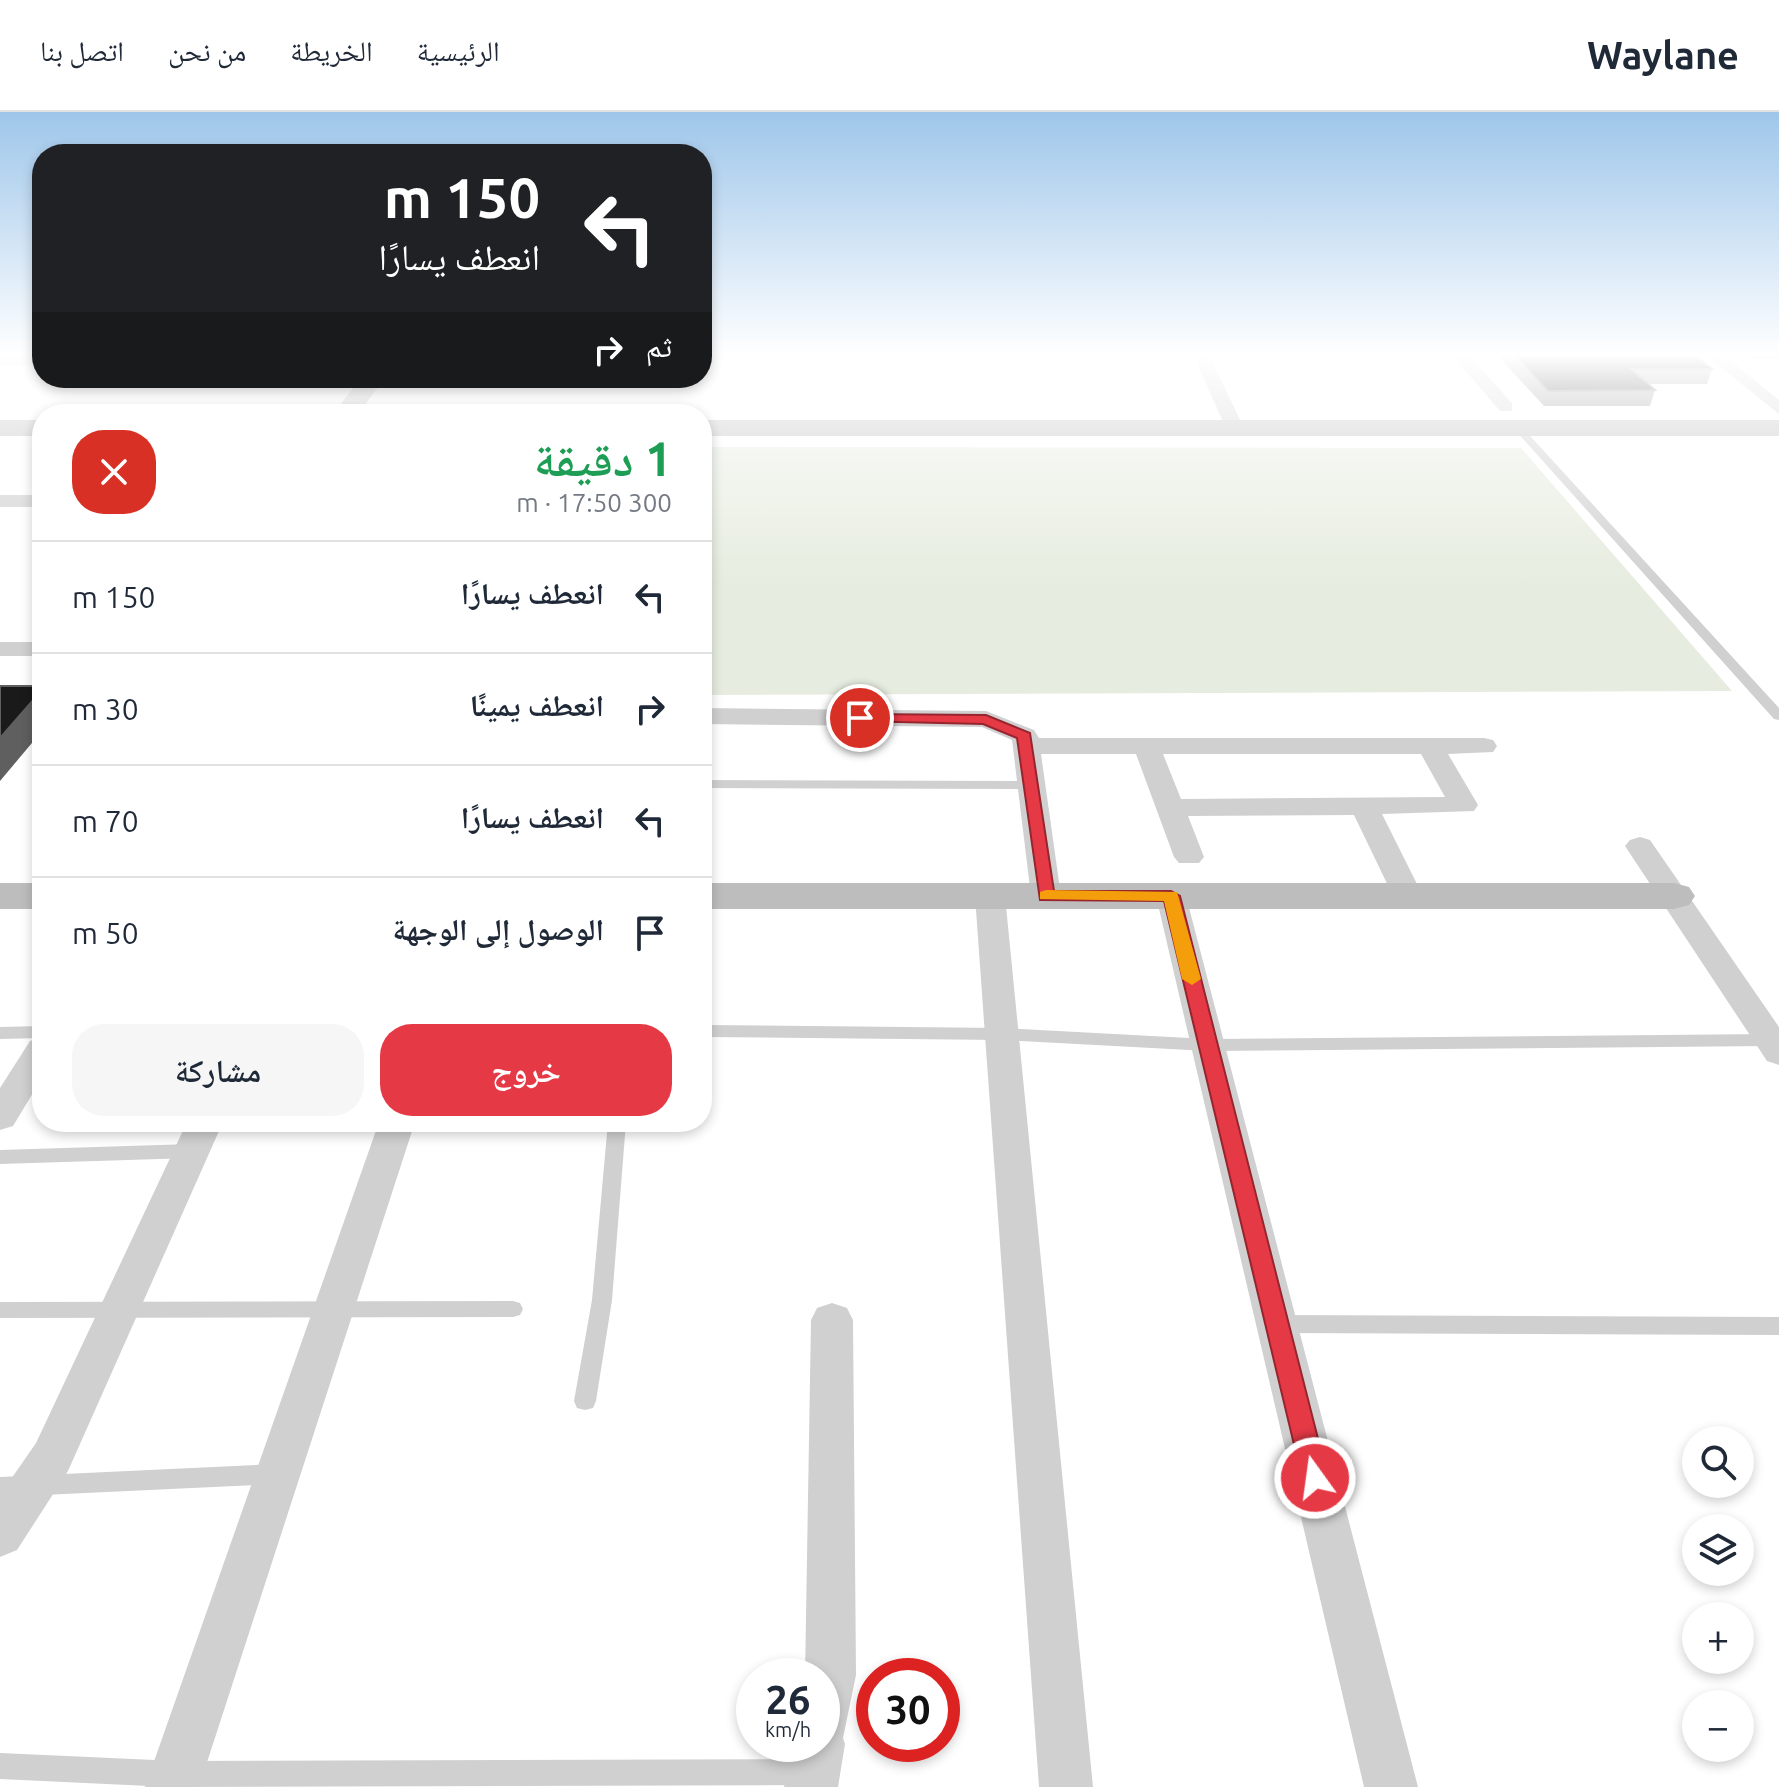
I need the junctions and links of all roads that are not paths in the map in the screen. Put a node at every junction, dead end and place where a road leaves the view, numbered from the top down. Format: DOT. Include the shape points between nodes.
graph roads {
  1 [pos="1525,431"];
  2 [pos="0,501"];
  3 [pos="32,501"];
  4 [pos="0,649"];
  5 [pos="32,649"];
  6 [pos="712,716"];
  7 [pos="1779,716"];
  8 [pos="1026,746"];
  9 [pos="1146,746"];
  10 [pos="1430,746"];
  11 [pos="1484,746"];
  12 [pos="712,784"];
  13 [pos="1031,785"];
  14 [pos="1364,807"];
  15 [pos="1170,808"];
  16 [pos="1640,846"];
  17 [pos="1189,857"];
  18 [pos="0,896"];
  19 [pos="32,896"];
  20 [pos="712,896"];
  21 [pos="990,896"];
  22 [pos="1046,896"];
  23 [pos="1171,896"];
  24 [pos="1408,896"];
  25 [pos="1674,896"];
  26 [pos="712,1031"];
  27 [pos="32,1032"];
  28 [pos="0,1033"];
  29 [pos="1001,1034"];
  30 [pos="1208,1045"];
  31 [pos="1775,1047"];
  32 [pos="32,1065"];
  33 [pos="0,1117"];
  34 [pos="394,1132"];
  35 [pos="616,1132"];
  36 [pos="198,1136"];
  37 [pos="0,1157"];
  38 [pos="120,1308"];
  39 [pos="334,1308"];
  40 [pos="513,1309"];
  41 [pos="0,1310"];
  42 [pos="832,1320"];
  43 [pos="1277,1324"];
  44 [pos="1779,1326"];
  45 [pos="585,1401"];
  46 [pos="278,1474"];
  47 [pos="16,1487"];
  48 [pos="0,1535"];
  49 [pos="831,1658"];
  50 [pos="736,1760"];
  51 [pos="0,1766"];
  52 [pos="174,1781"];
  53 [pos="1066,1787"];
  54 [pos="1391,1787"];
  1 -- 7 [label="lane"];
  2 -- 3 [label="street"];
  4 -- 5 [label="street"];
  6 -- 8 [label="street" via="986,719 1025,736"];
  8 -- 9 [label="street"];
  8 -- 13 [label="street"];
  9 -- 10 [label="street"];
  9 -- 15 [label="street"];
  10 -- 11 [label="street"];
  10 -- 14 [label="street" via="1464,805"];
  12 -- 13 [label="lane"];
  13 -- 22 [label="street"];
  14 -- 15 [label="street"];
  14 -- 24 [label="street"];
  15 -- 17 [label="street"];
  16 -- 25 [label="street"];
  18 -- 19 [label="street"];
  20 -- 21 [label="street"];
  21 -- 22 [label="street"];
  21 -- 29 [label="street"];
  22 -- 23 [label="street"];
  23 -- 24 [label="street"];
  23 -- 30 [label="street"];
  24 -- 25 [label="street"];
  25 -- 31 [label="street"];
  26 -- 29 [label="lane"];
  27 -- 28 [label="lane"];
  29 -- 30 [label="lane"];
  29 -- 53 [label="street"];
  30 -- 31 [label="lane"];
  30 -- 43 [label="street"];
  32 -- 33 [label="street"];
  34 -- 39 [label="street"];
  35 -- 45 [label="lane" via="602,1300"];
  36 -- 37 [label="lane"];
  36 -- 38 [label="street"];
  38 -- 39 [label="lane"];
  38 -- 41 [label="lane"];
  38 -- 47 [label="street" via="52,1457"];
  39 -- 40 [label="lane"];
  39 -- 46 [label="street"];
  42 -- 49 [label="street"];
  43 -- 44 [label="lane"];
  43 -- 54 [label="street"];
  46 -- 47 [label="lane"];
  46 -- 52 [label="street"];
  47 -- 48 [label="street"];
  50 -- 52 [label="lane"];
  51 -- 52 [label="lane"];
}
